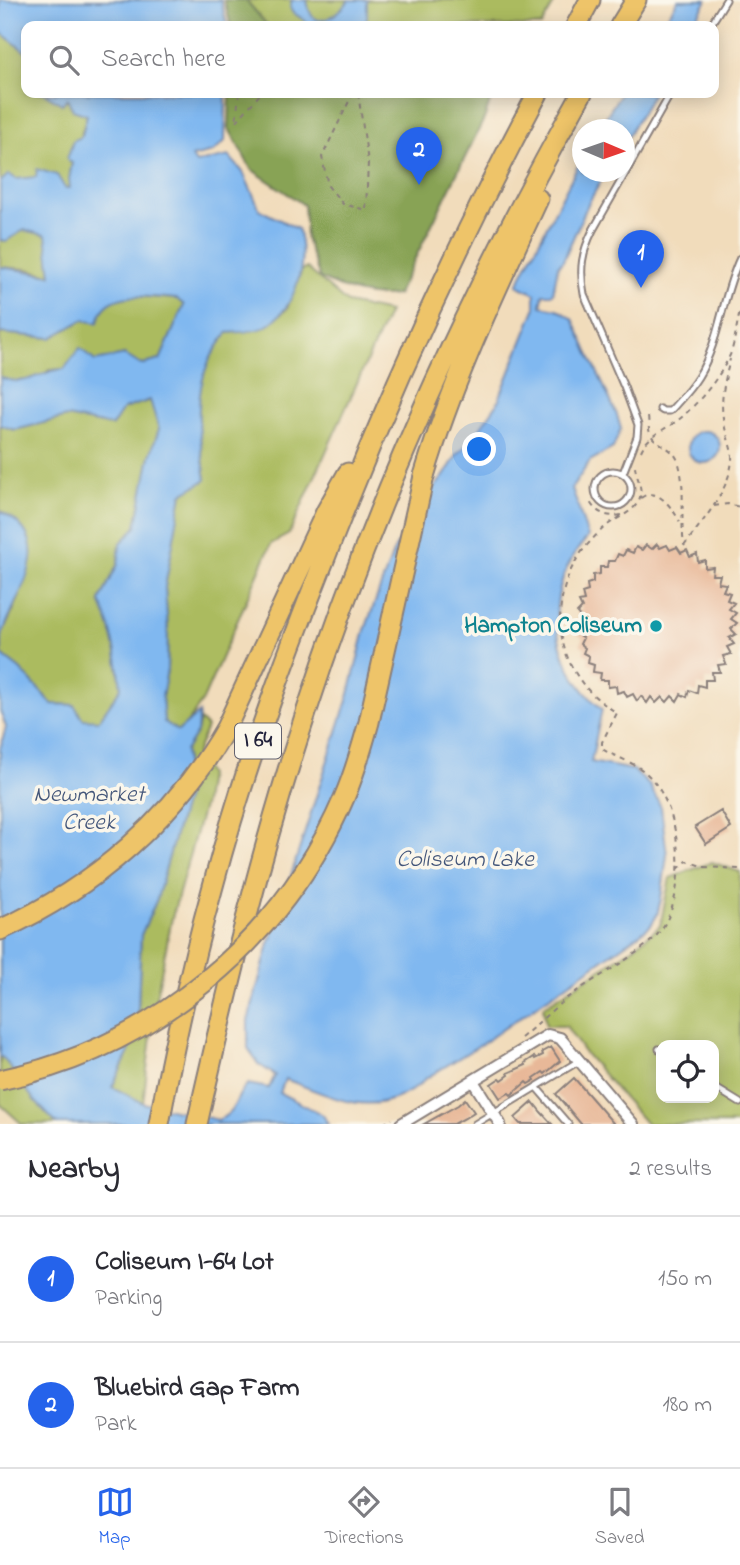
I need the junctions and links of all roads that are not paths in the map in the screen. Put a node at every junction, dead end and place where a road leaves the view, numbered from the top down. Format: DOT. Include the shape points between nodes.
graph roads {
  1 [pos="590,0"];
  2 [pos="636,0"];
  3 [pos="726,0"];
  4 [pos="579,21"];
  5 [pos="623,21"];
  6 [pos="713,21"];
  7 [pos="535,98"];
  8 [pos="581,98"];
  9 [pos="582,98"];
  10 [pos="668,98"];
  11 [pos="740,258"];
  12 [pos="395,389"];
  13 [pos="660,409"];
  14 [pos="622,473"];
  15 [pos="0,930"];
  16 [pos="579,1061"];
  17 [pos="0,1080"];
  18 [pos="473,1082"];
  19 [pos="537,1088"];
  20 [pos="719,1090"];
  21 [pos="740,1104"];
  22 [pos="493,1112"];
  23 [pos="161,1115"];
  24 [pos="398,1120"];
  25 [pos="197,1124"];
  26 [pos="475,1124"];
  27 [pos="500,1124"];
  28 [pos="568,1124"];
  29 [pos="633,1124"];
  1 -- 4 [label="highway"];
  2 -- 5 [label="highway"];
  3 -- 6 [label="lane"];
  7 -- 12 [label="highway, I 64"];
  8 -- 25 [label="highway, I 64" via="451,344 336,628 288,772 223,1008"];
  9 -- 17 [label="highway, bridge" via="446,407 424,476 358,762 328,831 301,877 244,947 177,1004 85,1054"];
  10 -- 14 [label="lane" via="593,230 581,261 584,294 638,425"];
  11 -- 13 [label="lane" via="699,375 670,411"];
  12 -- 15 [label="highway" via="326,512 209,757 133,845 80,886"];
  12 -- 23 [label="highway, I 64" via="310,595 253,756 200,934"];
  14 -- 14 [label="lane" via="611,470 600,475 595,485 597,497 610,507 629,498 631,487"];
  16 -- 18 [label="street" via="560,1038 548,1035"];
  16 -- 19 [label="lane"];
  16 -- 29 [label="street"];
  18 -- 22 [label="street"];
  18 -- 24 [label="street"];
  19 -- 22 [label="lane"];
  19 -- 28 [label="lane"];
  20 -- 21 [label="lane"];
  22 -- 26 [label="lane"];
  22 -- 27 [label="street"];
}
